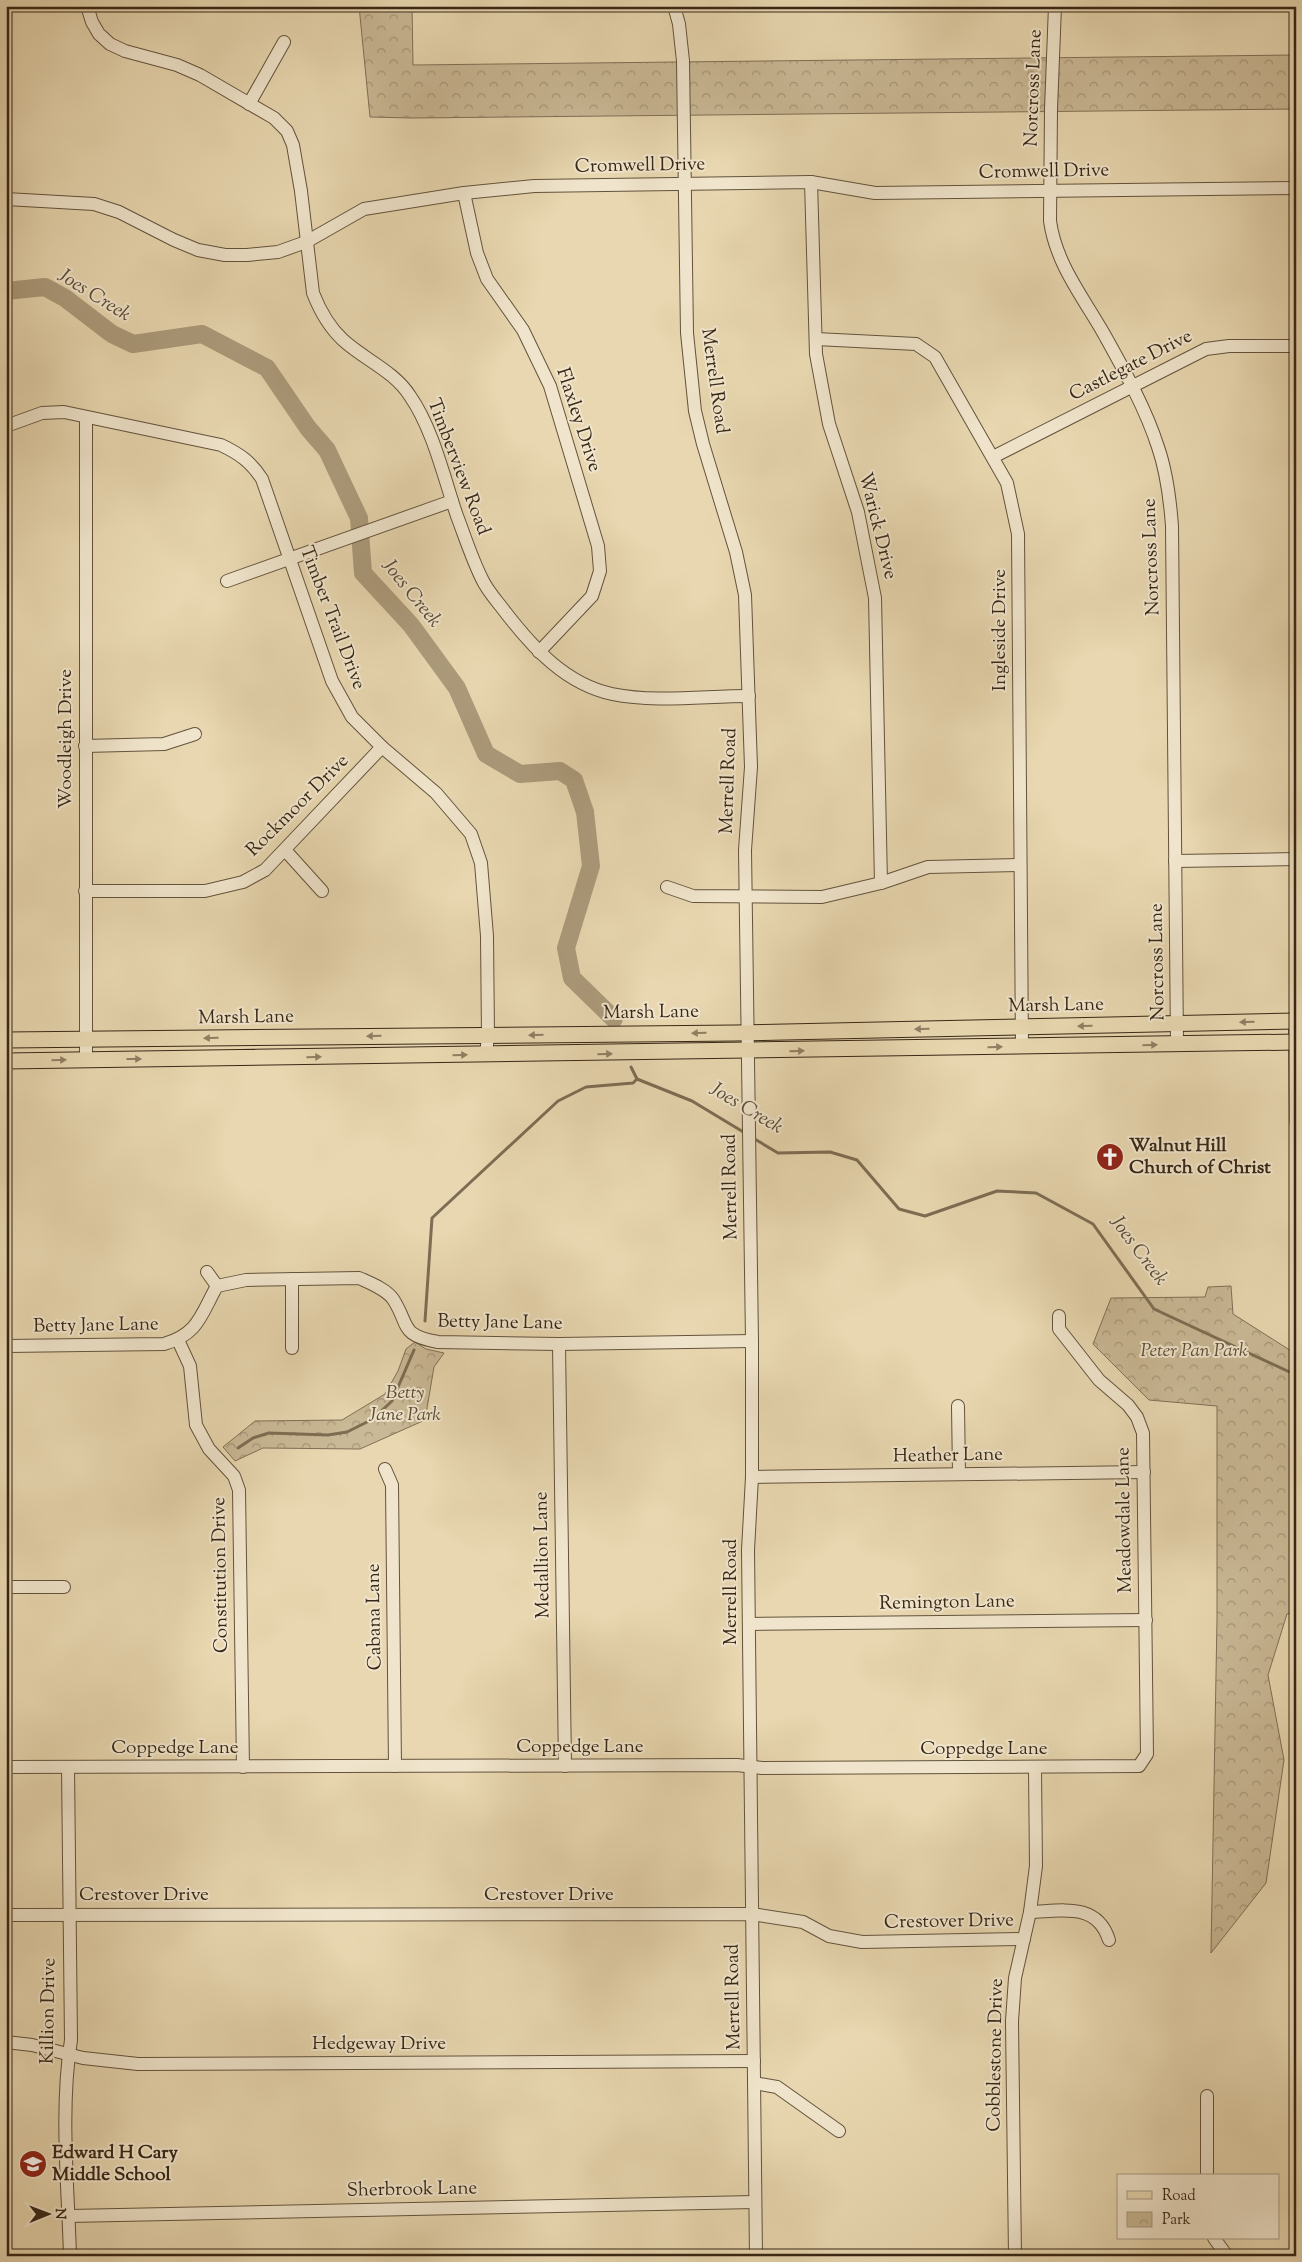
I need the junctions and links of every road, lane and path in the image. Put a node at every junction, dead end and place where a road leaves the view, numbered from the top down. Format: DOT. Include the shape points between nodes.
graph roads {
  1 [pos="87,6"];
  2 [pos="674,6"];
  3 [pos="1055,6"];
  4 [pos="284,42"];
  5 [pos="249,104"];
  6 [pos="811,182"];
  7 [pos="684,184"];
  8 [pos="1296,188"];
  9 [pos="1051,190"];
  10 [pos="464,193"];
  11 [pos="6,199"];
  12 [pos="306,242"];
  13 [pos="816,339"];
  14 [pos="1296,346"];
  15 [pos="1132,386"];
  16 [pos="86,418"];
  17 [pos="6,426"];
  18 [pos="993,458"];
  19 [pos="452,500"];
  20 [pos="290,558"];
  21 [pos="227,581"];
  22 [pos="539,652"];
  23 [pos="748,696"];
  24 [pos="195,734"];
  25 [pos="85,746"];
  26 [pos="382,747"];
  27 [pos="285,850"];
  28 [pos="1296,859"];
  29 [pos="1175,861"];
  30 [pos="1020,865"];
  31 [pos="881,883"];
  32 [pos="667,886"];
  33 [pos="85,891"];
  34 [pos="322,891"];
  35 [pos="746,896"];
  36 [pos="1295,1021"];
  37 [pos="1177,1024"];
  38 [pos="1021,1027"];
  39 [pos="748,1032"];
  40 [pos="488,1035"];
  41 [pos="280,1037"];
  42 [pos="86,1039"];
  43 [pos="6,1040"];
  44 [pos="1295,1042"];
  45 [pos="1177,1044"];
  46 [pos="1022,1047"];
  47 [pos="748,1052"];
  48 [pos="486,1055"];
  49 [pos="280,1058"];
  50 [pos="86,1060"];
  51 [pos="6,1061"];
  52 [pos="1296,1120"];
  53 [pos="207,1272"];
  54 [pos="292,1279"];
  55 [pos="218,1286"];
  56 [pos="1059,1316"];
  57 [pos="178,1340"];
  58 [pos="752,1341"];
  59 [pos="559,1344"];
  60 [pos="6,1346"];
  61 [pos="292,1348"];
  62 [pos="958,1406"];
  63 [pos="384,1469"];
  64 [pos="1144,1472"];
  65 [pos="959,1474"];
  66 [pos="752,1477"];
  67 [pos="64,1587"];
  68 [pos="6,1588"];
  69 [pos="1146,1620"];
  70 [pos="749,1624"];
  71 [pos="1147,1754"];
  72 [pos="395,1766"];
  73 [pos="565,1766"];
  74 [pos="6,1767"];
  75 [pos="68,1767"];
  76 [pos="243,1767"];
  77 [pos="751,1767"];
  78 [pos="1035,1768"];
  79 [pos="1030,1912"];
  80 [pos="6,1914"];
  81 [pos="69,1914"];
  82 [pos="752,1914"];
  83 [pos="1024,1939"];
  84 [pos="1109,1940"];
  85 [pos="6,2042"];
  86 [pos="69,2054"];
  87 [pos="754,2061"];
  88 [pos="754,2083"];
  89 [pos="1207,2096"];
  90 [pos="839,2131"];
  91 [pos="1207,2174"];
  92 [pos="755,2202"];
  93 [pos="69,2216"];
  94 [pos="1215,2240"];
  95 [pos="70,2256"];
  96 [pos="756,2256"];
  97 [pos="1015,2256"];
  98 [pos="1227,2256"];
  1 -- 5 [label="street, Timberview Road" via="99,34 110,44 177,65"];
  2 -- 7 [label="street, Merrell Road" via="683,61"];
  3 -- 9 [label="street, Norcross Lane"];
  4 -- 5 [label="street"];
  5 -- 12 [label="street, Timberview Road" via="274,118 287,131 293,145"];
  6 -- 7 [label="street, Cromwell Drive"];
  6 -- 9 [label="street, Cromwell Drive" via="875,193"];
  6 -- 13 [label="street, Warick Drive"];
  7 -- 10 [label="street, Cromwell Drive" via="534,186"];
  7 -- 23 [label="street, Merrell Road" via="690,374 703,444 740,568 747,622"];
  8 -- 9 [label="street, Cromwell Drive"];
  9 -- 15 [label="street, Norcross Lane" via="1052,230 1060,260"];
  10 -- 12 [label="street, Cromwell Drive" via="364,208"];
  10 -- 22 [label="street, Flaxley Drive" via="477,253 487,279 523,330 550,386 598,546 600,572 592,596"];
  11 -- 12 [label="street, Cromwell Drive" via="94,204 119,212 198,250 225,255 278,252"];
  12 -- 19 [label="street, Timberview Road" via="313,293 325,320 344,341 390,374 410,395 424,422"];
  13 -- 18 [label="street, Ingleside Drive" via="900,341 925,348 942,366"];
  13 -- 31 [label="street, Warick Drive" via="828,424 858,512 875,598"];
  14 -- 15 [label="street, Castlegate Drive" via="1206,349"];
  15 -- 18 [label="street, Castlegate Drive"];
  15 -- 29 [label="street, Norcross Lane" via="1158,448 1169,490"];
  16 -- 17 [label="street, Timber Trail Drive" via="64,412 42,414"];
  16 -- 20 [label="street, Timber Trail Drive" via="221,445 242,455 253,464 262,479"];
  16 -- 25 [label="street, Woodleigh Drive"];
  18 -- 30 [label="street, Ingleside Drive" via="1007,483 1018,534"];
  19 -- 20 [label="street"];
  19 -- 22 [label="street, Timberview Road" via="483,581"];
  20 -- 21 [label="street"];
  20 -- 26 [label="street, Timber Trail Drive" via="332,681 352,717"];
  22 -- 23 [label="street, Timberview Road" via="558,670 612,694 636,697"];
  23 -- 35 [label="street, Merrell Road" via="751,767 745,850"];
  24 -- 25 [label="street" via="164,744"];
  25 -- 33 [label="street, Woodleigh Drive"];
  26 -- 27 [label="street, Rockmoor Drive"];
  26 -- 40 [label="street, Timber Trail Drive" via="436,793 471,834 481,863 487,936"];
  27 -- 33 [label="street, Rockmoor Drive" via="266,870 243,882 205,891"];
  27 -- 34 [label="street"];
  28 -- 29 [label="street"];
  29 -- 37 [label="street, Norcross Lane"];
  30 -- 31 [label="street" via="928,867"];
  30 -- 38 [label="street, Ingleside Drive"];
  31 -- 35 [label="street" via="822,897"];
  32 -- 35 [label="street" via="693,896"];
  33 -- 42 [label="street, Woodleigh Drive"];
  35 -- 39 [label="street, Merrell Road"];
  36 -- 37 [label="main road, Marsh Lane, one-way"];
  36 -- 44 [label="street"];
  37 -- 38 [label="main road, Marsh Lane, one-way"];
  37 -- 45 [label="street, Norcross Lane"];
  38 -- 39 [label="main road, Marsh Lane, one-way"];
  38 -- 46 [label="street, Ingleside Drive"];
  39 -- 40 [label="main road, Marsh Lane, one-way"];
  39 -- 47 [label="street, Merrell Road"];
  40 -- 41 [label="main road, Marsh Lane, one-way"];
  40 -- 48 [label="street, Timber Trail Drive"];
  41 -- 42 [label="main road, Marsh Lane, one-way"];
  41 -- 49 [label="main road"];
  42 -- 43 [label="main road, Marsh Lane"];
  42 -- 50 [label="street, Woodleigh Drive"];
  44 -- 45 [label="main road"];
  44 -- 52 [label="street"];
  46 -- 45 [label="main road, one-way"];
  47 -- 46 [label="main road, one-way"];
  48 -- 47 [label="main road, one-way"];
  47 -- 58 [label="street, Merrell Road"];
  49 -- 48 [label="main road, one-way"];
  50 -- 49 [label="main road, one-way"];
  51 -- 50 [label="main road, one-way"];
  53 -- 55 [label="street"];
  54 -- 55 [label="street, Betty Jane Lane" via="246,1280"];
  54 -- 59 [label="street, Betty Jane Lane" via="359,1278 392,1298 404,1325 420,1339"];
  54 -- 61 [label="street"];
  55 -- 57 [label="street, Betty Jane Lane" via="196,1327"];
  56 -- 64 [label="street, Meadowdale Lane" via="1059,1329 1084,1364 1137,1417 1143,1434"];
  57 -- 60 [label="street, Betty Jane Lane" via="152,1346"];
  57 -- 76 [label="street, Constitution Drive" via="190,1366 196,1425 209,1449 234,1476 239,1490"];
  58 -- 59 [label="street, Betty Jane Lane"];
  58 -- 66 [label="street, Merrell Road"];
  59 -- 73 [label="street, Medallion Lane"];
  62 -- 65 [label="street"];
  63 -- 72 [label="street, Cabana Lane" via="392,1485"];
  64 -- 65 [label="street, Heather Lane"];
  64 -- 69 [label="street, Meadowdale Lane"];
  65 -- 66 [label="street, Heather Lane"];
  66 -- 70 [label="street, Merrell Road" via="748,1550"];
  67 -- 68 [label="street"];
  69 -- 70 [label="street, Remington Lane"];
  69 -- 71 [label="street, Meadowdale Lane"];
  70 -- 77 [label="street, Merrell Road"];
  71 -- 78 [label="street, Coppedge Lane" via="1139,1766"];
  72 -- 73 [label="street, Coppedge Lane"];
  72 -- 76 [label="street, Coppedge Lane"];
  73 -- 77 [label="street, Coppedge Lane"];
  74 -- 75 [label="street, Coppedge Lane"];
  75 -- 76 [label="street, Coppedge Lane"];
  75 -- 81 [label="street, Killion Drive"];
  77 -- 78 [label="street, Coppedge Lane"];
  77 -- 82 [label="street, Merrell Road"];
  78 -- 79 [label="street, Cobblestone Drive" via="1036,1866"];
  79 -- 83 [label="street, Cobblestone Drive"];
  79 -- 84 [label="street, Crestover Drive" via="1085,1911 1106,1929"];
  80 -- 81 [label="street, Crestover Drive"];
  81 -- 82 [label="street, Crestover Drive"];
  81 -- 86 [label="street, Killion Drive"];
  82 -- 83 [label="street, Crestover Drive" via="803,1922 829,1936 862,1942"];
  82 -- 87 [label="street, Merrell Road"];
  83 -- 97 [label="street, Cobblestone Drive" via="1015,1978 1012,2021"];
  85 -- 86 [label="street, Hedgeway Drive"];
  86 -- 87 [label="street, Hedgeway Drive" via="138,2064"];
  86 -- 93 [label="street, Killion Drive"];
  87 -- 88 [label="street, Merrell Road"];
  88 -- 90 [label="street" via="777,2087"];
  88 -- 92 [label="street, Merrell Road"];
  89 -- 91 [label="street"];
  92 -- 93 [label="street, Sherbrook Lane"];
  92 -- 96 [label="street, Merrell Road"];
  93 -- 95 [label="street, Killion Drive"];
  94 -- 98 [label="street"];
}
